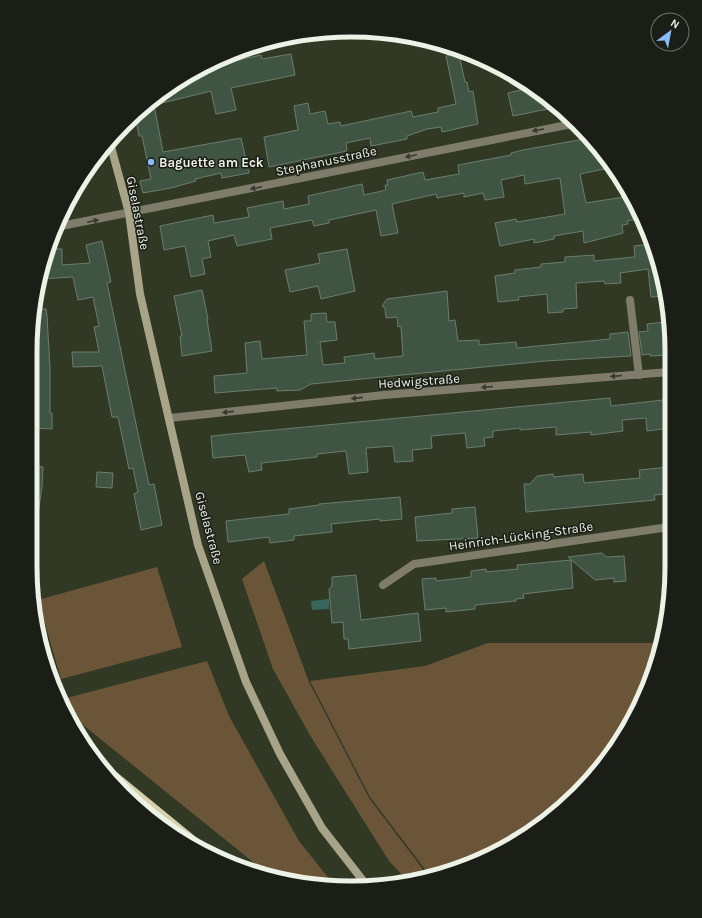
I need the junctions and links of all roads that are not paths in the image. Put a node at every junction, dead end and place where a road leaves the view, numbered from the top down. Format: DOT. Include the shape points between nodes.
graph roads {
  1 [pos="568,125"];
  2 [pos="111,148"];
  3 [pos="129,213"];
  4 [pos="63,226"];
  5 [pos="630,300"];
  6 [pos="665,372"];
  7 [pos="639,375"];
  8 [pos="170,418"];
  9 [pos="665,528"];
  10 [pos="383,585"];
  11 [pos="132,791"];
  12 [pos="172,824"];
  13 [pos="363,880"];
  1 -- 3 [label="street, Stephanusstraße, one-way"];
  2 -- 3 [label="main road, Giselastraße"];
  4 -- 3 [label="street, Stephanusstraße, one-way"];
  3 -- 8 [label="main road, Giselastraße" via="140,294"];
  5 -- 7 [label="street"];
  6 -- 7 [label="street, Hedwigstraße"];
  7 -- 8 [label="street, Hedwigstraße, one-way" via="384,395"];
  8 -- 13 [label="main road, Giselastraße" via="198,545 246,682 280,754 322,828"];
  9 -- 10 [label="street, Heinrich-Lücking-Straße" via="414,564"];
  11 -- 12 [label="highway"];
}
